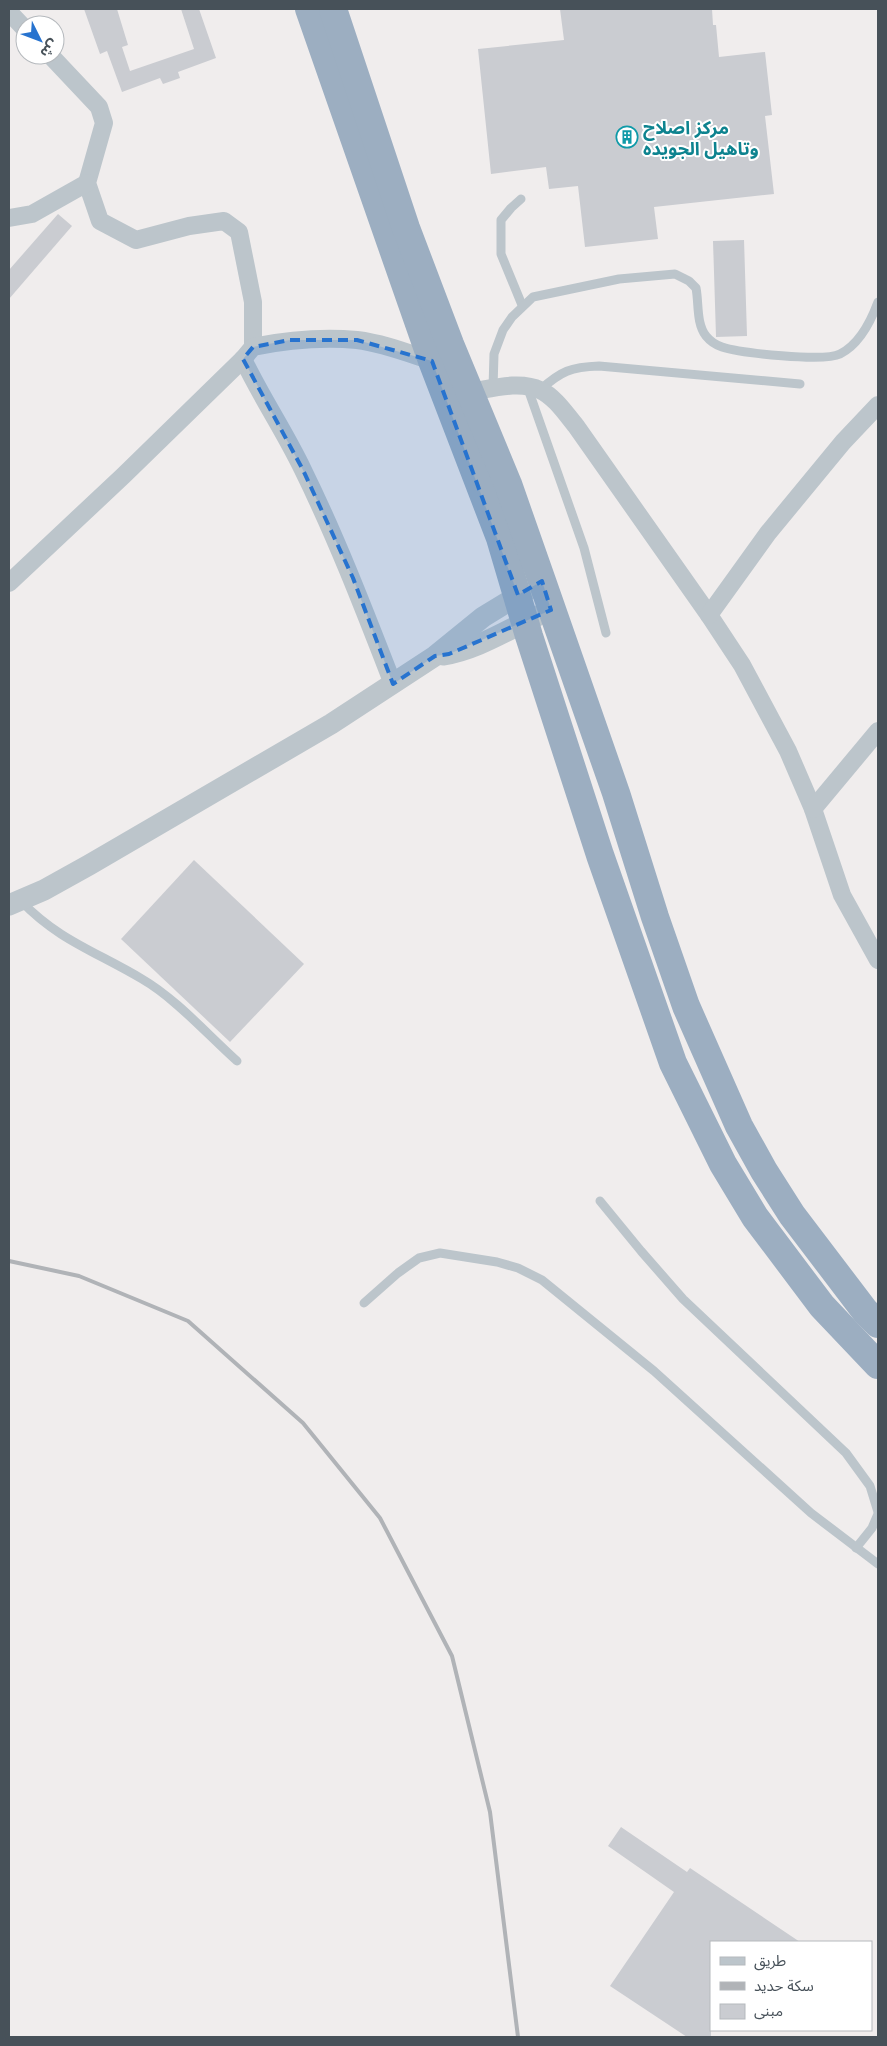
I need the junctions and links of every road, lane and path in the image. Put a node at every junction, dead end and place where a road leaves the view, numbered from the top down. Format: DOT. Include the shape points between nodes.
graph roads {
  1 [pos="309,9"];
  2 [pos="333,9"];
  3 [pos="59,65"];
  4 [pos="87,183"];
  5 [pos="521,199"];
  6 [pos="9,218"];
  7 [pos="878,302"];
  8 [pos="522,305"];
  9 [pos="248,353"];
  10 [pos="432,361"];
  11 [pos="800,384"];
  12 [pos="534,388"];
  13 [pos="481,390"];
  14 [pos="878,405"];
  15 [pos="542,581"];
  16 [pos="9,584"];
  17 [pos="518,595"];
  18 [pos="551,610"];
  19 [pos="709,615"];
  20 [pos="525,622"];
  21 [pos="606,633"];
  22 [pos="435,656"];
  23 [pos="393,684"];
  24 [pos="875,741"];
  25 [pos="813,809"];
  26 [pos="15,903"];
  27 [pos="878,960"];
  28 [pos="237,1061"];
  29 [pos="600,1201"];
  30 [pos="364,1303"];
  31 [pos="878,1324"];
  32 [pos="878,1365"];
  33 [pos="878,1513"];
  34 [pos="856,1548"];
  35 [pos="878,1564"];
  1 -- 10 [label="highway"];
  2 -- 13 [label="highway" via="406,228"];
  3 -- 4 [label="street" via="99,107 104,123"];
  4 -- 6 [label="street" via="32,214"];
  4 -- 9 [label="street" via="100,221 136,240 224,220 239,232 254,302"];
  5 -- 8 [label="lane" via="501,220 501,254"];
  7 -- 8 [label="lane" via="870,324 855,342 840,354 824,358 721,347 703,331 696,288 675,274 619,279 533,297"];
  8 -- 13 [label="lane" via="504,330"];
  9 -- 10 [label="street" via="290,340 357,340"];
  9 -- 16 [label="street"];
  9 -- 23 [label="street" via="258,390 303,470 352,578"];
  10 -- 17 [label="highway" via="500,538"];
  11 -- 12 [label="lane" via="576,366"];
  12 -- 13 [label="street"];
  12 -- 19 [label="street" via="553,400 576,426"];
  12 -- 21 [label="lane" via="584,548"];
  13 -- 15 [label="highway" via="508,484"];
  14 -- 19 [label="street" via="768,533"];
  15 -- 17 [label="street"];
  15 -- 18 [label="highway"];
  17 -- 20 [label="highway"];
  17 -- 22 [label="street" via="483,617"];
  18 -- 20 [label="street"];
  18 -- 31 [label="highway" via="686,1006 739,1126 792,1215"];
  19 -- 25 [label="street" via="742,666 788,751"];
  20 -- 22 [label="street" via="457,652"];
  20 -- 32 [label="highway" via="600,855 673,1064 723,1164 755,1217 822,1306"];
  22 -- 23 [label="street"];
  23 -- 26 [label="street" via="169,820"];
  24 -- 25 [label="street"];
  25 -- 27 [label="street" via="842,895"];
  26 -- 28 [label="lane" via="60,935 143,979"];
  29 -- 33 [label="lane" via="684,1299 846,1453 870,1486"];
  30 -- 34 [label="lane" via="419,1258 440,1253 518,1268 542,1280 654,1371 811,1513"];
  33 -- 34 [label="lane" via="872,1528"];
  34 -- 35 [label="lane"];
}
